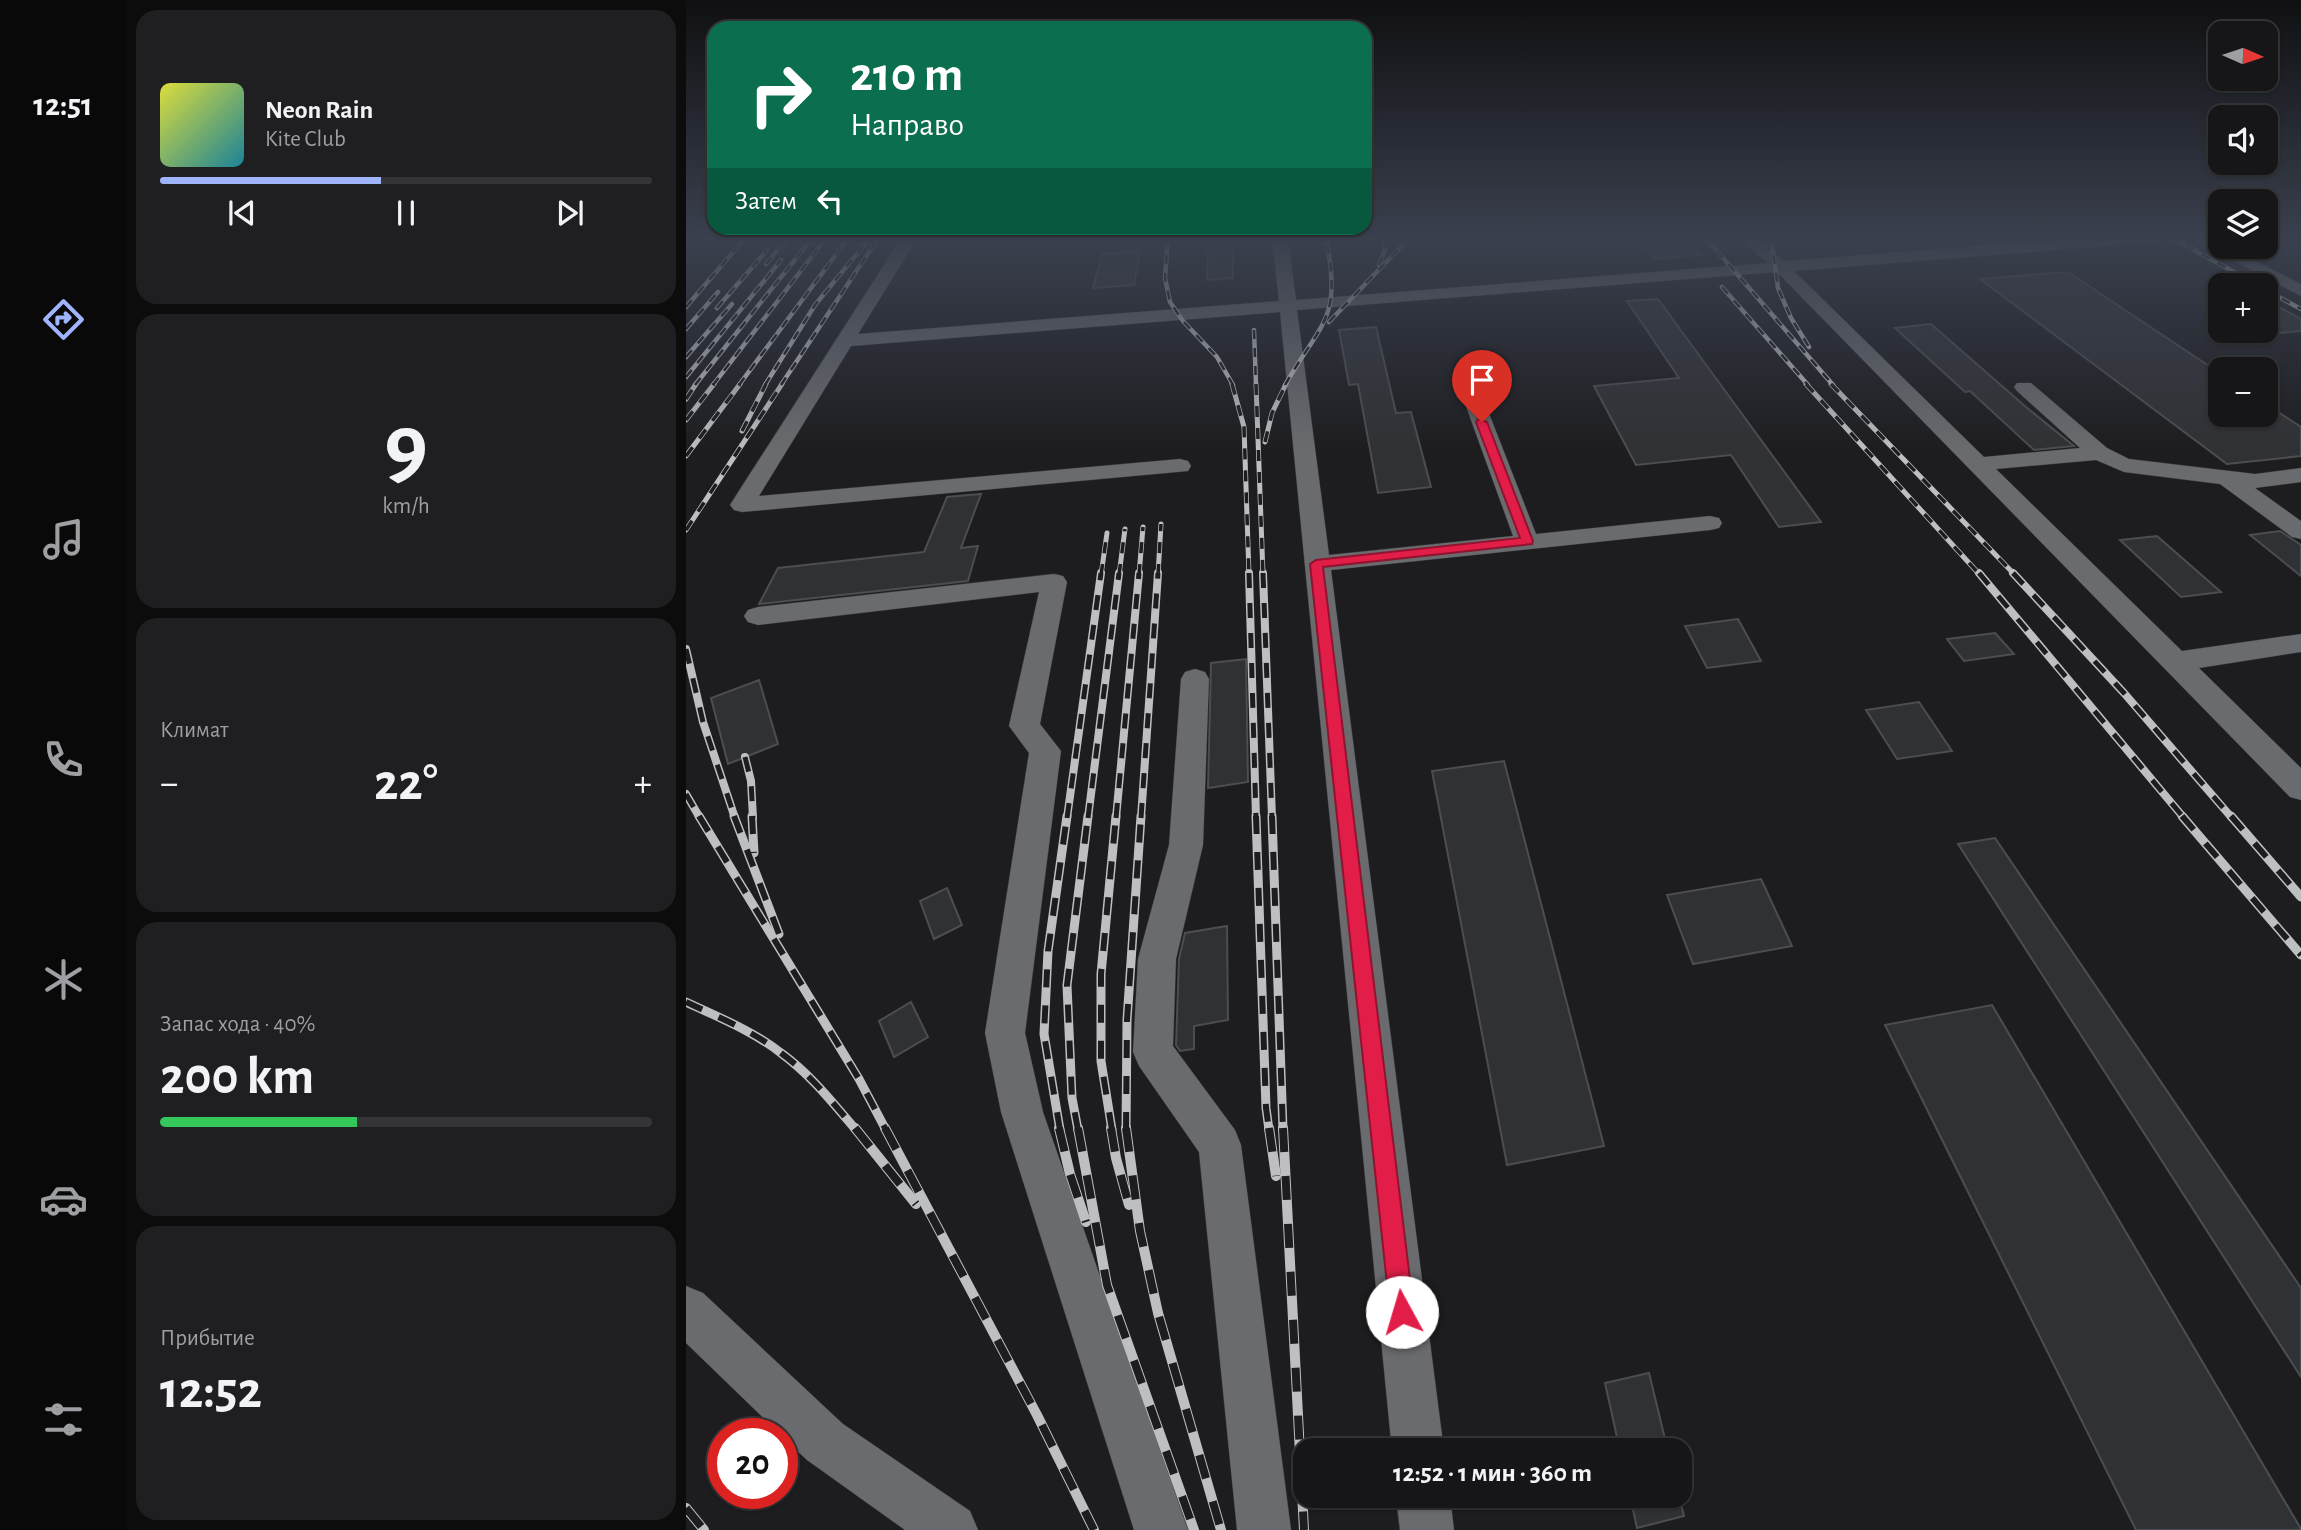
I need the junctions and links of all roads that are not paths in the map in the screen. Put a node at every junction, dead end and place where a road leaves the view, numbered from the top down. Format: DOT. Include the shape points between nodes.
graph roads {
  1 [pos="865,308"];
  2 [pos="1269,308"];
  3 [pos="1287,308"];
  4 [pos="1822,308"];
  5 [pos="844,341"];
  6 [pos="2024,387"];
  7 [pos="1473,398"];
  8 [pos="2099,453"];
  9 [pos="1978,464"];
  10 [pos="1180,466"];
  11 [pos="2301,475"];
  12 [pos="2226,477"];
  13 [pos="1710,523"];
  14 [pos="2301,532"];
  15 [pos="1527,541"];
  16 [pos="1316,564"];
  17 [pos="758,616"];
  18 [pos="2301,643"];
  19 [pos="2176,662"];
  20 [pos="1195,679"];
  21 [pos="2301,788"];
  22 [pos="686,1310"];
  23 [pos="1417,1438"];
  24 [pos="1424,1508"];
  25 [pos="951,1530"];
  26 [pos="1161,1530"];
  27 [pos="1264,1530"];
  28 [pos="1427,1530"];
  1 -- 5 [label="lane"];
  2 -- 5 [label="lane"];
  3 -- 16 [label="lane"];
  4 -- 9 [label="lane"];
  5 -- 10 [label="lane" via="742,505"];
  6 -- 8 [label="lane"];
  7 -- 15 [label="lane"];
  8 -- 9 [label="lane"];
  8 -- 12 [label="lane" via="2124,465"];
  9 -- 19 [label="lane"];
  11 -- 12 [label="lane" via="2255,481"];
  12 -- 14 [label="lane"];
  13 -- 15 [label="lane"];
  15 -- 16 [label="lane"];
  16 -- 23 [label="lane"];
  17 -- 26 [label="lane" via="1054,582 1024,726 1045,751 1005,1033 1022,1112"];
  18 -- 19 [label="lane"];
  19 -- 21 [label="lane"];
  20 -- 27 [label="lane" via="1186,845 1157,959 1153,1052 1220,1145"];
  22 -- 25 [label="lane" via="825,1442"];
  24 -- 28 [label="lane"];
}
